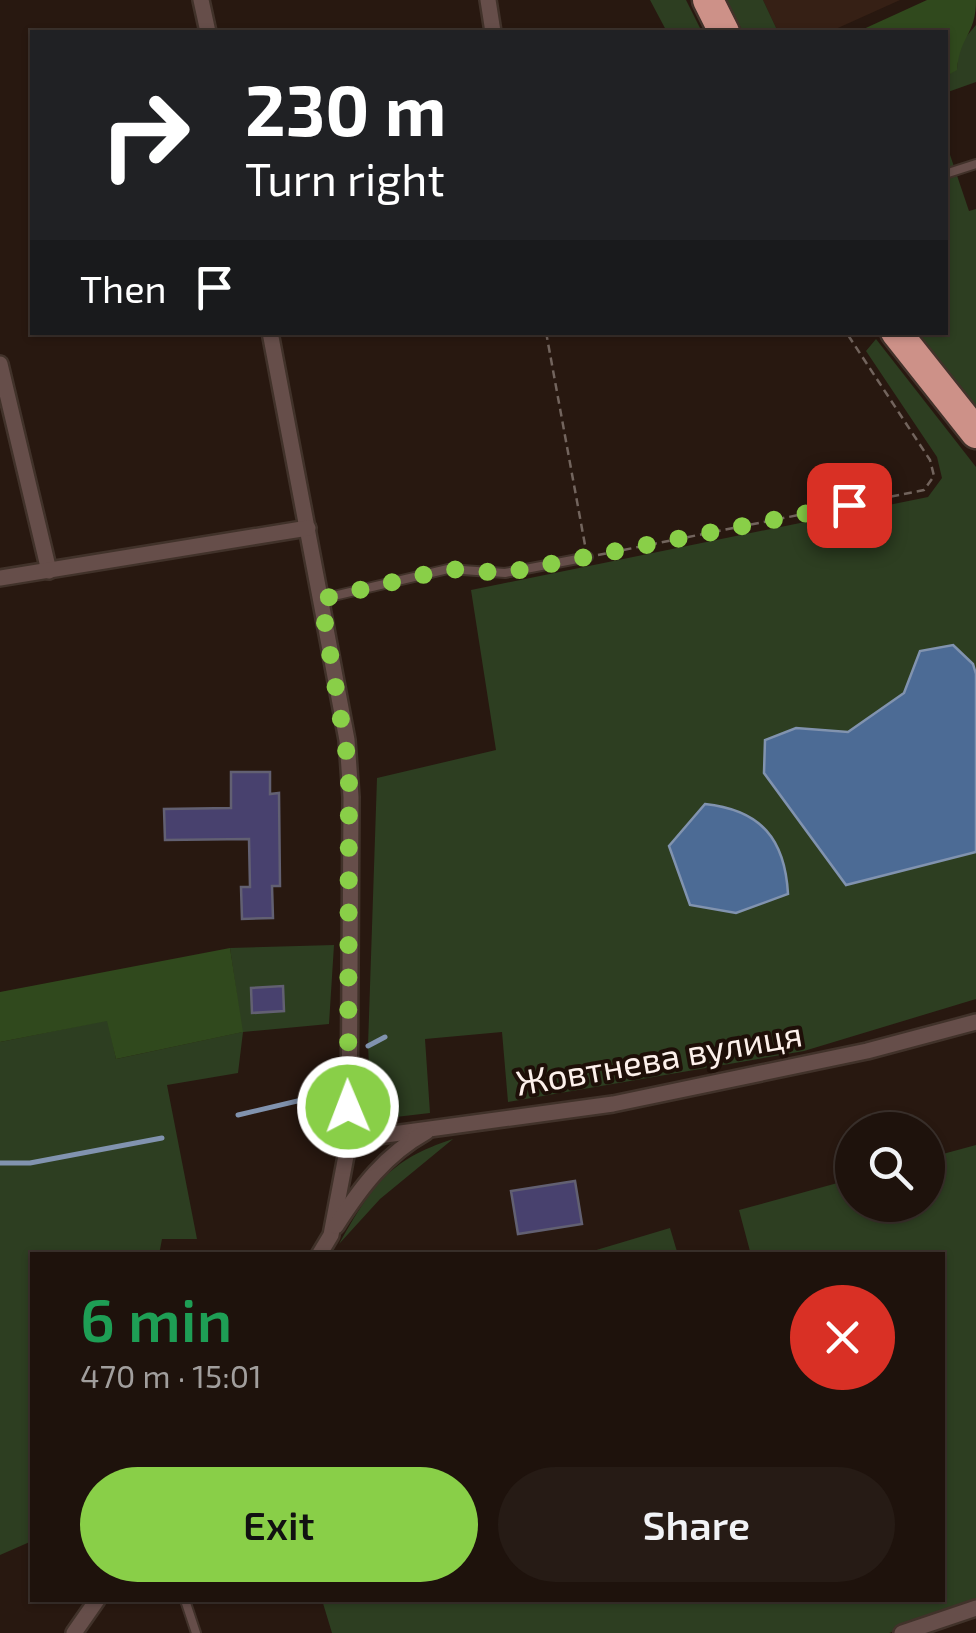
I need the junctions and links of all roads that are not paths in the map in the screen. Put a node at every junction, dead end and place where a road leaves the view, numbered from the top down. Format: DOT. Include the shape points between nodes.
graph roads {
  1 [pos="201,0"];
  2 [pos="488,0"];
  3 [pos="708,0"];
  4 [pos="208,30"];
  5 [pos="493,30"];
  6 [pos="723,30"];
  7 [pos="976,164"];
  8 [pos="948,173"];
  9 [pos="271,335"];
  10 [pos="898,335"];
  11 [pos="0,364"];
  12 [pos="976,433"];
  13 [pos="308,528"];
  14 [pos="588,557"];
  15 [pos="49,571"];
  16 [pos="0,578"];
  17 [pos="321,599"];
  18 [pos="976,1022"];
  19 [pos="438,1125"];
  20 [pos="349,1140"];
  21 [pos="331,1235"];
  22 [pos="321,1252"];
  23 [pos="96,1602"];
  24 [pos="187,1602"];
  25 [pos="976,1608"];
  26 [pos="74,1633"];
  27 [pos="196,1633"];
  28 [pos="902,1633"];
  1 -- 4 [label="street"];
  2 -- 5 [label="street"];
  3 -- 6 [label="highway"];
  7 -- 8 [label="lane"];
  9 -- 13 [label="street"];
  10 -- 12 [label="highway"];
  11 -- 15 [label="street"];
  13 -- 15 [label="street"];
  13 -- 17 [label="street"];
  14 -- 17 [label="lane" via="505,573 448,569"];
  15 -- 16 [label="street"];
  17 -- 20 [label="street" via="347,740 350,797"];
  18 -- 19 [label="street, Жовтнева вулиця" via="612,1104"];
  19 -- 20 [label="street, Жовтнева вулиця"];
  19 -- 21 [label="street" via="404,1144 364,1182"];
  20 -- 21 [label="street"];
  21 -- 22 [label="street"];
  23 -- 26 [label="street"];
  24 -- 27 [label="lane"];
  25 -- 28 [label="street"];
}
